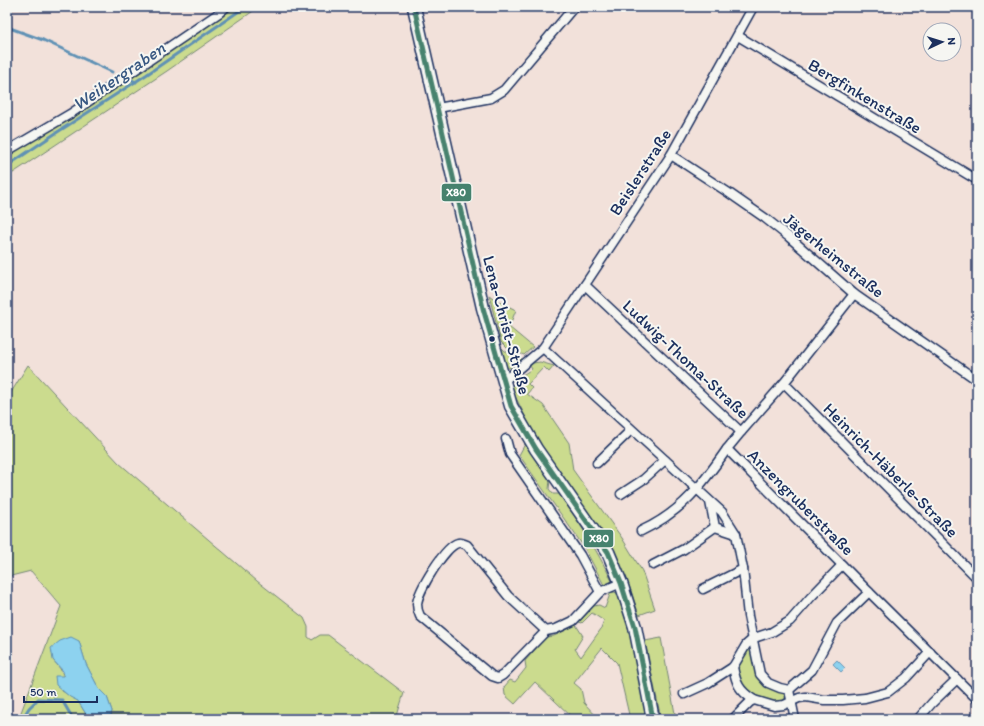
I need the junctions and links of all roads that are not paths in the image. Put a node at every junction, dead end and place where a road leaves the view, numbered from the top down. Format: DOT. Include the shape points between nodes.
graph roads {
  1 [pos="226,7"];
  2 [pos="414,7"];
  3 [pos="574,7"];
  4 [pos="753,7"];
  5 [pos="738,36"];
  6 [pos="438,108"];
  7 [pos="7,152"];
  8 [pos="671,155"];
  9 [pos="977,180"];
  10 [pos="585,285"];
  11 [pos="854,294"];
  12 [pos="543,348"];
  13 [pos="977,380"];
  14 [pos="504,381"];
  15 [pos="784,383"];
  16 [pos="631,430"];
  17 [pos="741,432"];
  18 [pos="506,439"];
  19 [pos="727,449"];
  20 [pos="666,460"];
  21 [pos="597,463"];
  22 [pos="697,490"];
  23 [pos="621,494"];
  24 [pos="710,502"];
  25 [pos="715,527"];
  26 [pos="641,531"];
  27 [pos="736,534"];
  28 [pos="653,565"];
  29 [pos="842,565"];
  30 [pos="743,569"];
  31 [pos="977,578"];
  32 [pos="621,583"];
  33 [pos="703,589"];
  34 [pos="600,592"];
  35 [pos="869,592"];
  36 [pos="546,631"];
  37 [pos="754,638"];
  38 [pos="930,652"];
  39 [pos="733,667"];
  40 [pos="957,679"];
  41 [pos="789,690"];
  42 [pos="684,694"];
  43 [pos="977,699"];
  44 [pos="754,700"];
  45 [pos="792,702"];
  46 [pos="653,719"];
  47 [pos="733,719"];
  48 [pos="795,719"];
  49 [pos="918,719"];
  1 -- 7 [label="street" via="70,114"];
  2 -- 6 [label="street, Lena-Christ-Straße"];
  3 -- 6 [label="street" via="504,90 491,98"];
  4 -- 5 [label="street, Beislerstraße"];
  5 -- 8 [label="street, Beislerstraße"];
  5 -- 9 [label="street, Bergfinkenstraße"];
  6 -- 14 [label="street, Lena-Christ-Straße" via="483,308"];
  8 -- 10 [label="street, Beislerstraße"];
  8 -- 11 [label="street, Jägerheimstraße" via="765,218"];
  10 -- 12 [label="street, Beislerstraße"];
  10 -- 17 [label="street, Ludwig-Thoma-Straße"];
  11 -- 13 [label="street, Jägerheimstraße"];
  11 -- 15 [label="street, Ludwig-Thoma-Straße"];
  12 -- 14 [label="street, Beislerstraße"];
  12 -- 16 [label="street"];
  14 -- 32 [label="street, Lena-Christ-Straße" via="511,406 536,449 608,552"];
  15 -- 17 [label="street, Ludwig-Thoma-Straße"];
  15 -- 31 [label="street, Heinrich-Häberle-Straße"];
  16 -- 20 [label="street"];
  16 -- 21 [label="street"];
  17 -- 19 [label="street, Anzengruberstraße"];
  18 -- 34 [label="street" via="510,454 580,555"];
  19 -- 22 [label="street"];
  19 -- 29 [label="street, Anzengruberstraße"];
  20 -- 22 [label="street"];
  20 -- 23 [label="street"];
  22 -- 24 [label="street"];
  22 -- 26 [label="street" via="669,516"];
  24 -- 25 [label="street"];
  24 -- 27 [label="street" via="722,512"];
  25 -- 27 [label="street"];
  25 -- 28 [label="street" via="684,549"];
  27 -- 30 [label="street"];
  29 -- 35 [label="street, Anzengruberstraße"];
  29 -- 37 [label="street" via="790,622"];
  30 -- 33 [label="street"];
  30 -- 37 [label="street" via="748,616"];
  32 -- 34 [label="street"];
  32 -- 46 [label="street, Lena-Christ-Straße" via="635,627"];
  34 -- 36 [label="street" via="573,621"];
  35 -- 38 [label="street, Anzengruberstraße"];
  35 -- 41 [label="street" via="837,624 812,670"];
  36 -- 36 [label="street" via="508,596 470,548 462,543 452,546 436,565 417,604 420,616 474,662 498,678"];
  37 -- 39 [label="street" via="746,645"];
  37 -- 41 [label="street" via="760,674 768,683"];
  38 -- 40 [label="street, Anzengruberstraße"];
  38 -- 45 [label="street" via="906,678 888,692 865,698 842,700 806,697"];
  39 -- 42 [label="street"];
  39 -- 44 [label="street" via="739,686"];
  40 -- 43 [label="street, Anzengruberstraße"];
  40 -- 49 [label="street"];
  41 -- 45 [label="street"];
  44 -- 45 [label="street" via="774,706"];
  44 -- 47 [label="street"];
  45 -- 48 [label="street"];
}
